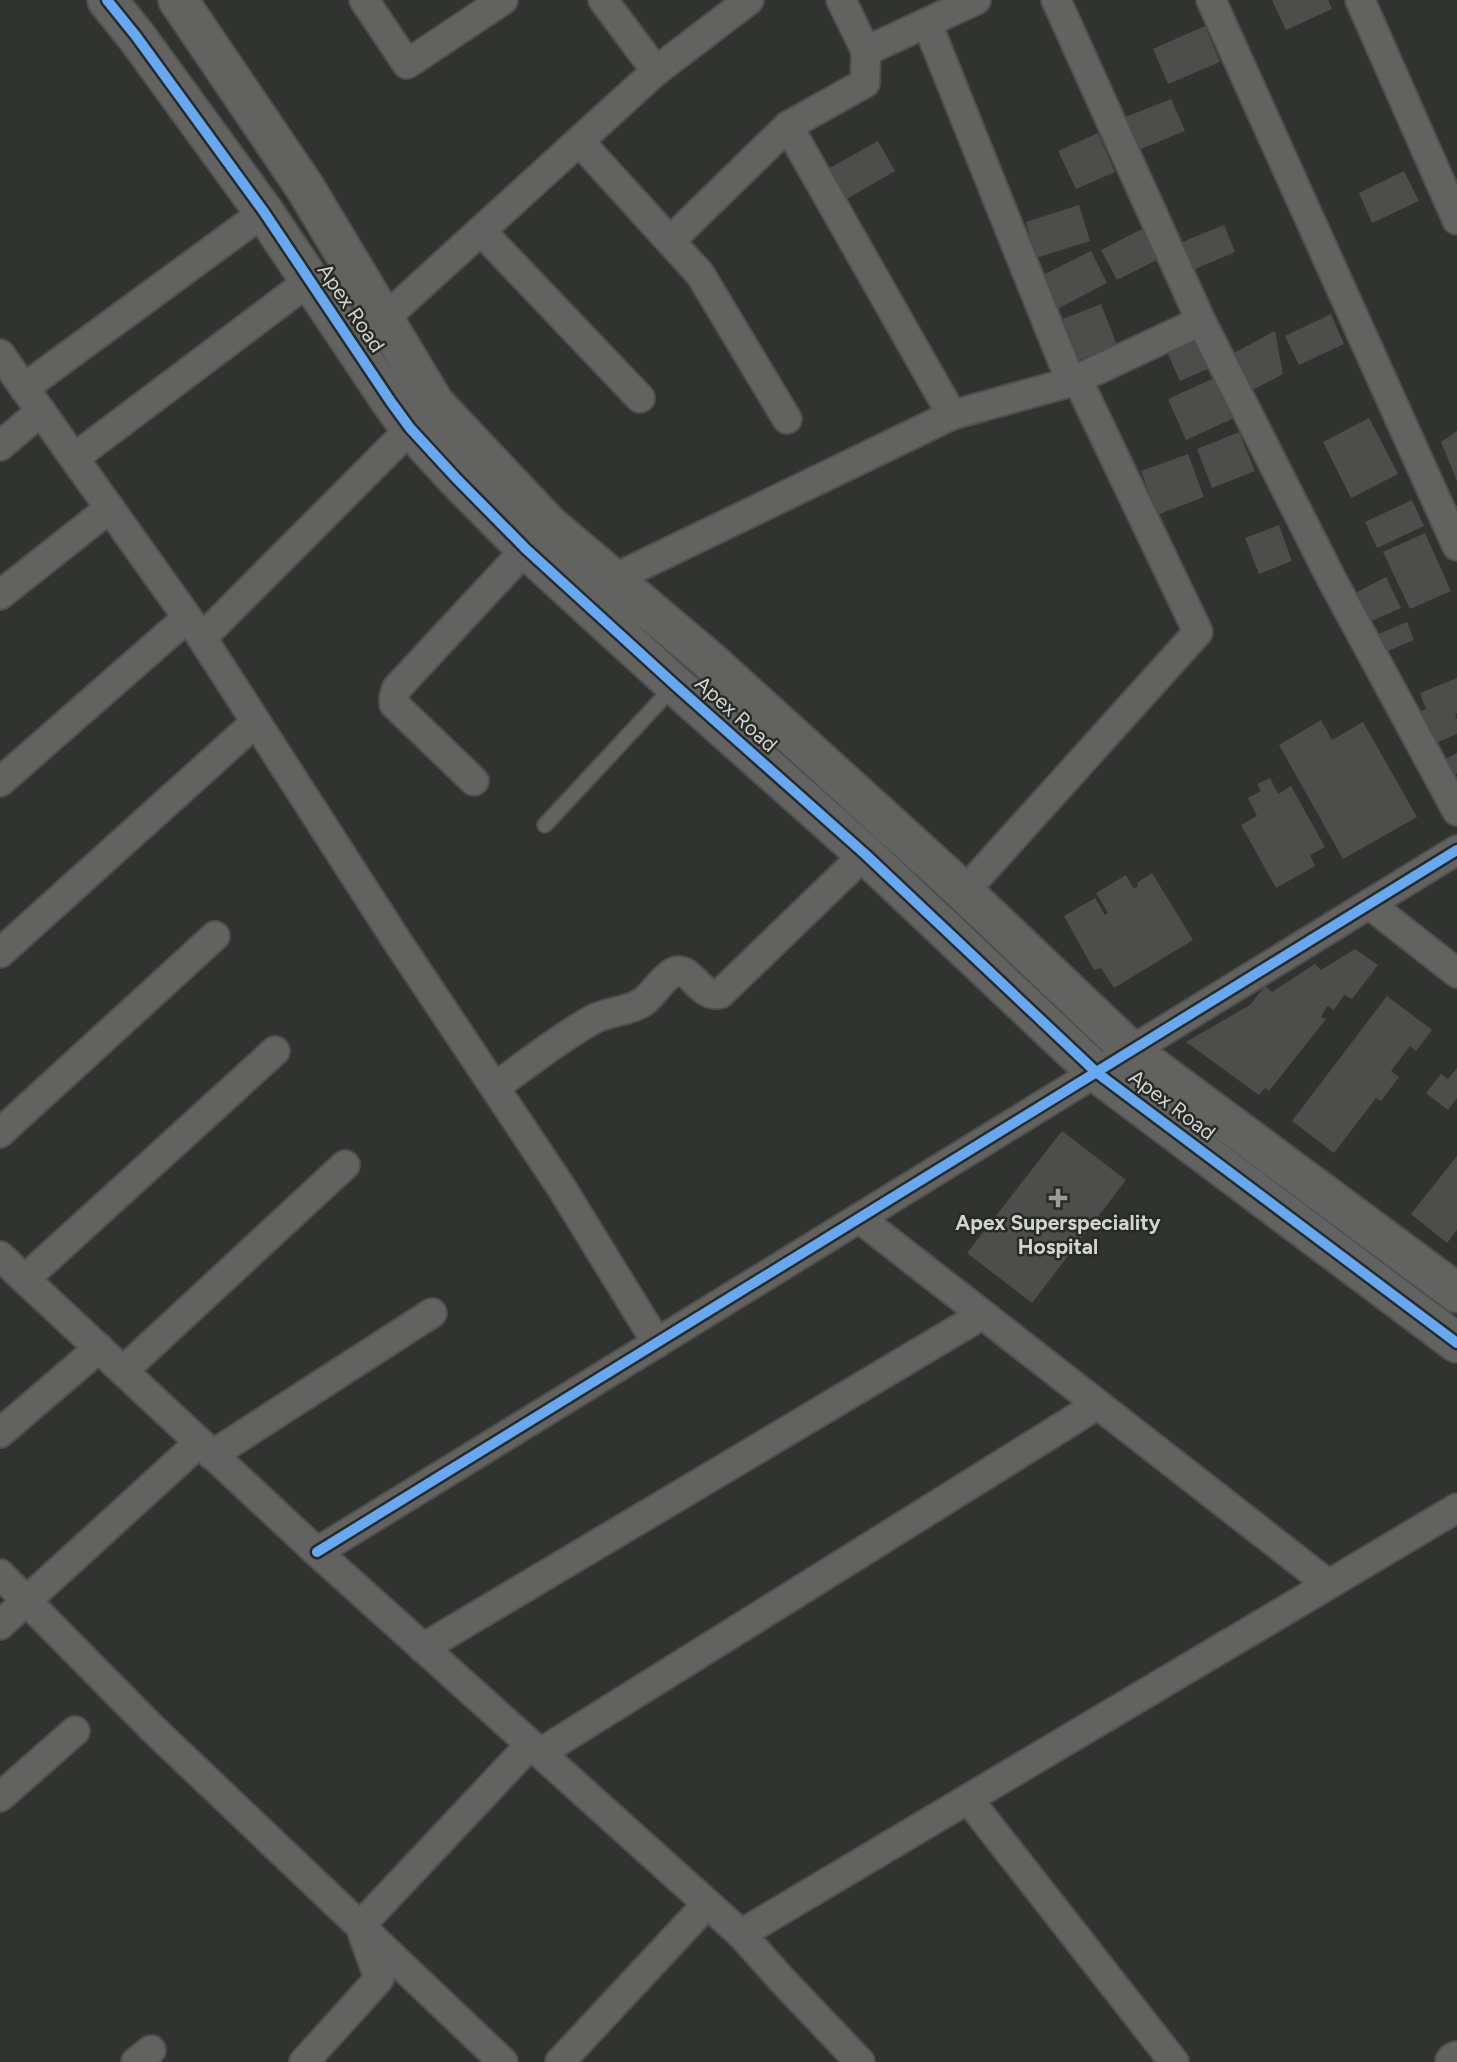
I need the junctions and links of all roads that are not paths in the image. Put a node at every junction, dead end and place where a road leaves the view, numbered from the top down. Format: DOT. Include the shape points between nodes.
graph roads {
  1 [pos="107,0"];
  2 [pos="178,0"];
  3 [pos="364,0"];
  4 [pos="503,0"];
  5 [pos="604,0"];
  6 [pos="749,0"];
  7 [pos="841,0"];
  8 [pos="976,0"];
  9 [pos="1056,0"];
  10 [pos="1211,0"];
  11 [pos="1360,0"];
  12 [pos="927,23"];
  13 [pos="866,51"];
  14 [pos="656,71"];
  15 [pos="788,126"];
  16 [pos="579,141"];
  17 [pos="264,212"];
  18 [pos="1457,220"];
  19 [pos="481,231"];
  20 [pos="670,241"];
  21 [pos="309,281"];
  22 [pos="384,319"];
  23 [pos="1201,321"];
  24 [pos="1,355"];
  25 [pos="1071,382"];
  26 [pos="24,388"];
  27 [pos="640,398"];
  28 [pos="41,411"];
  29 [pos="951,415"];
  30 [pos="423,416"];
  31 [pos="787,419"];
  32 [pos="0,446"];
  33 [pos="74,458"];
  34 [pos="110,508"];
  35 [pos="1457,546"];
  36 [pos="526,549"];
  37 [pos="614,579"];
  38 [pos="0,595"];
  39 [pos="195,628"];
  40 [pos="675,685"];
  41 [pos="256,722"];
  42 [pos="474,781"];
  43 [pos="0,782"];
  44 [pos="1457,811"];
  45 [pos="545,825"];
  46 [pos="1457,849"];
  47 [pos="865,854"];
  48 [pos="964,892"];
  49 [pos="1369,904"];
  50 [pos="215,936"];
  51 [pos="0,953"];
  52 [pos="1457,973"];
  53 [pos="275,1051"];
  54 [pos="1131,1051"];
  55 [pos="1096,1072"];
  56 [pos="495,1087"];
  57 [pos="0,1133"];
  58 [pos="345,1165"];
  59 [pos="859,1219"];
  60 [pos="0,1256"];
  61 [pos="25,1279"];
  62 [pos="1457,1293"];
  63 [pos="432,1313"];
  64 [pos="982,1315"];
  65 [pos="657,1343"];
  66 [pos="1457,1343"];
  67 [pos="99,1348"];
  68 [pos="122,1371"];
  69 [pos="1097,1405"];
  70 [pos="0,1433"];
  71 [pos="206,1449"];
  72 [pos="1457,1507"];
  73 [pos="317,1552"];
  74 [pos="0,1574"];
  75 [pos="1328,1584"];
  76 [pos="26,1601"];
  77 [pos="0,1625"];
  78 [pos="423,1648"];
  79 [pos="75,1731"];
  80 [pos="535,1749"];
  81 [pos="0,1797"];
  82 [pos="972,1804"];
  83 [pos="707,1904"];
  84 [pos="360,1926"];
  85 [pos="746,1939"];
  86 [pos="304,2062"];
  87 [pos="503,2062"];
  88 [pos="560,2062"];
  89 [pos="860,2062"];
  90 [pos="1174,2062"];
  1 -- 17 [label="street, Apex Road"];
  2 -- 22 [label="street, Apex Road" via="304,186"];
  3 -- 4 [label="street" via="407,64"];
  5 -- 14 [label="street"];
  6 -- 14 [label="street"];
  7 -- 13 [label="street"];
  8 -- 12 [label="street"];
  9 -- 23 [label="street"];
  10 -- 35 [label="street"];
  11 -- 18 [label="street"];
  12 -- 13 [label="street"];
  12 -- 25 [label="street"];
  13 -- 15 [label="street" via="866,83"];
  14 -- 16 [label="street"];
  15 -- 20 [label="street"];
  15 -- 29 [label="street"];
  16 -- 19 [label="street"];
  16 -- 20 [label="street"];
  17 -- 21 [label="street, Apex Road"];
  17 -- 26 [label="street"];
  19 -- 22 [label="street"];
  19 -- 27 [label="street"];
  20 -- 31 [label="street" via="700,274"];
  21 -- 30 [label="street, Apex Road" via="391,402"];
  21 -- 33 [label="street"];
  22 -- 30 [label="street, Apex Road"];
  23 -- 25 [label="street"];
  23 -- 44 [label="street" via="1331,578"];
  24 -- 26 [label="street"];
  25 -- 29 [label="street"];
  25 -- 48 [label="street" via="1080,386 1198,632"];
  26 -- 28 [label="street"];
  28 -- 32 [label="street"];
  28 -- 33 [label="street"];
  29 -- 37 [label="street"];
  30 -- 36 [label="street, Apex Road"];
  30 -- 37 [label="street, Apex Road"];
  30 -- 39 [label="street"];
  33 -- 34 [label="street"];
  34 -- 38 [label="street"];
  34 -- 39 [label="street"];
  36 -- 40 [label="street, Apex Road"];
  36 -- 42 [label="street" via="397,688 394,697 394,704"];
  37 -- 48 [label="street, Apex Road"];
  39 -- 41 [label="street"];
  39 -- 43 [label="street"];
  40 -- 45 [label="lane"];
  40 -- 47 [label="street, Apex Road"];
  41 -- 51 [label="street"];
  41 -- 56 [label="street"];
  46 -- 49 [label="street"];
  47 -- 55 [label="street, Apex Road"];
  47 -- 56 [label="street" via="720,994 705,992 688,974 674,972 643,1002 577,1028"];
  48 -- 54 [label="street, Apex Road"];
  49 -- 52 [label="street"];
  49 -- 54 [label="street"];
  50 -- 57 [label="street"];
  53 -- 61 [label="street"];
  54 -- 55 [label="street"];
  54 -- 62 [label="street, Apex Road"];
  55 -- 59 [label="street"];
  55 -- 66 [label="street, Apex Road"];
  56 -- 65 [label="street"];
  58 -- 68 [label="street"];
  59 -- 64 [label="street"];
  59 -- 65 [label="street"];
  60 -- 61 [label="street"];
  61 -- 67 [label="street"];
  63 -- 71 [label="street"];
  64 -- 69 [label="street"];
  64 -- 78 [label="street"];
  65 -- 73 [label="street"];
  67 -- 68 [label="street"];
  67 -- 70 [label="street"];
  68 -- 71 [label="street"];
  69 -- 75 [label="street"];
  69 -- 80 [label="street"];
  71 -- 73 [label="street"];
  71 -- 76 [label="street"];
  72 -- 75 [label="street"];
  73 -- 78 [label="street"];
  74 -- 76 [label="street"];
  75 -- 82 [label="street"];
  76 -- 77 [label="street"];
  76 -- 84 [label="street"];
  78 -- 80 [label="street"];
  79 -- 81 [label="street"];
  80 -- 83 [label="street"];
  80 -- 84 [label="street"];
  82 -- 85 [label="street"];
  82 -- 90 [label="street"];
  83 -- 85 [label="street"];
  83 -- 88 [label="street"];
  84 -- 86 [label="street" via="379,1979"];
  84 -- 87 [label="street"];
  85 -- 89 [label="street"];
}
